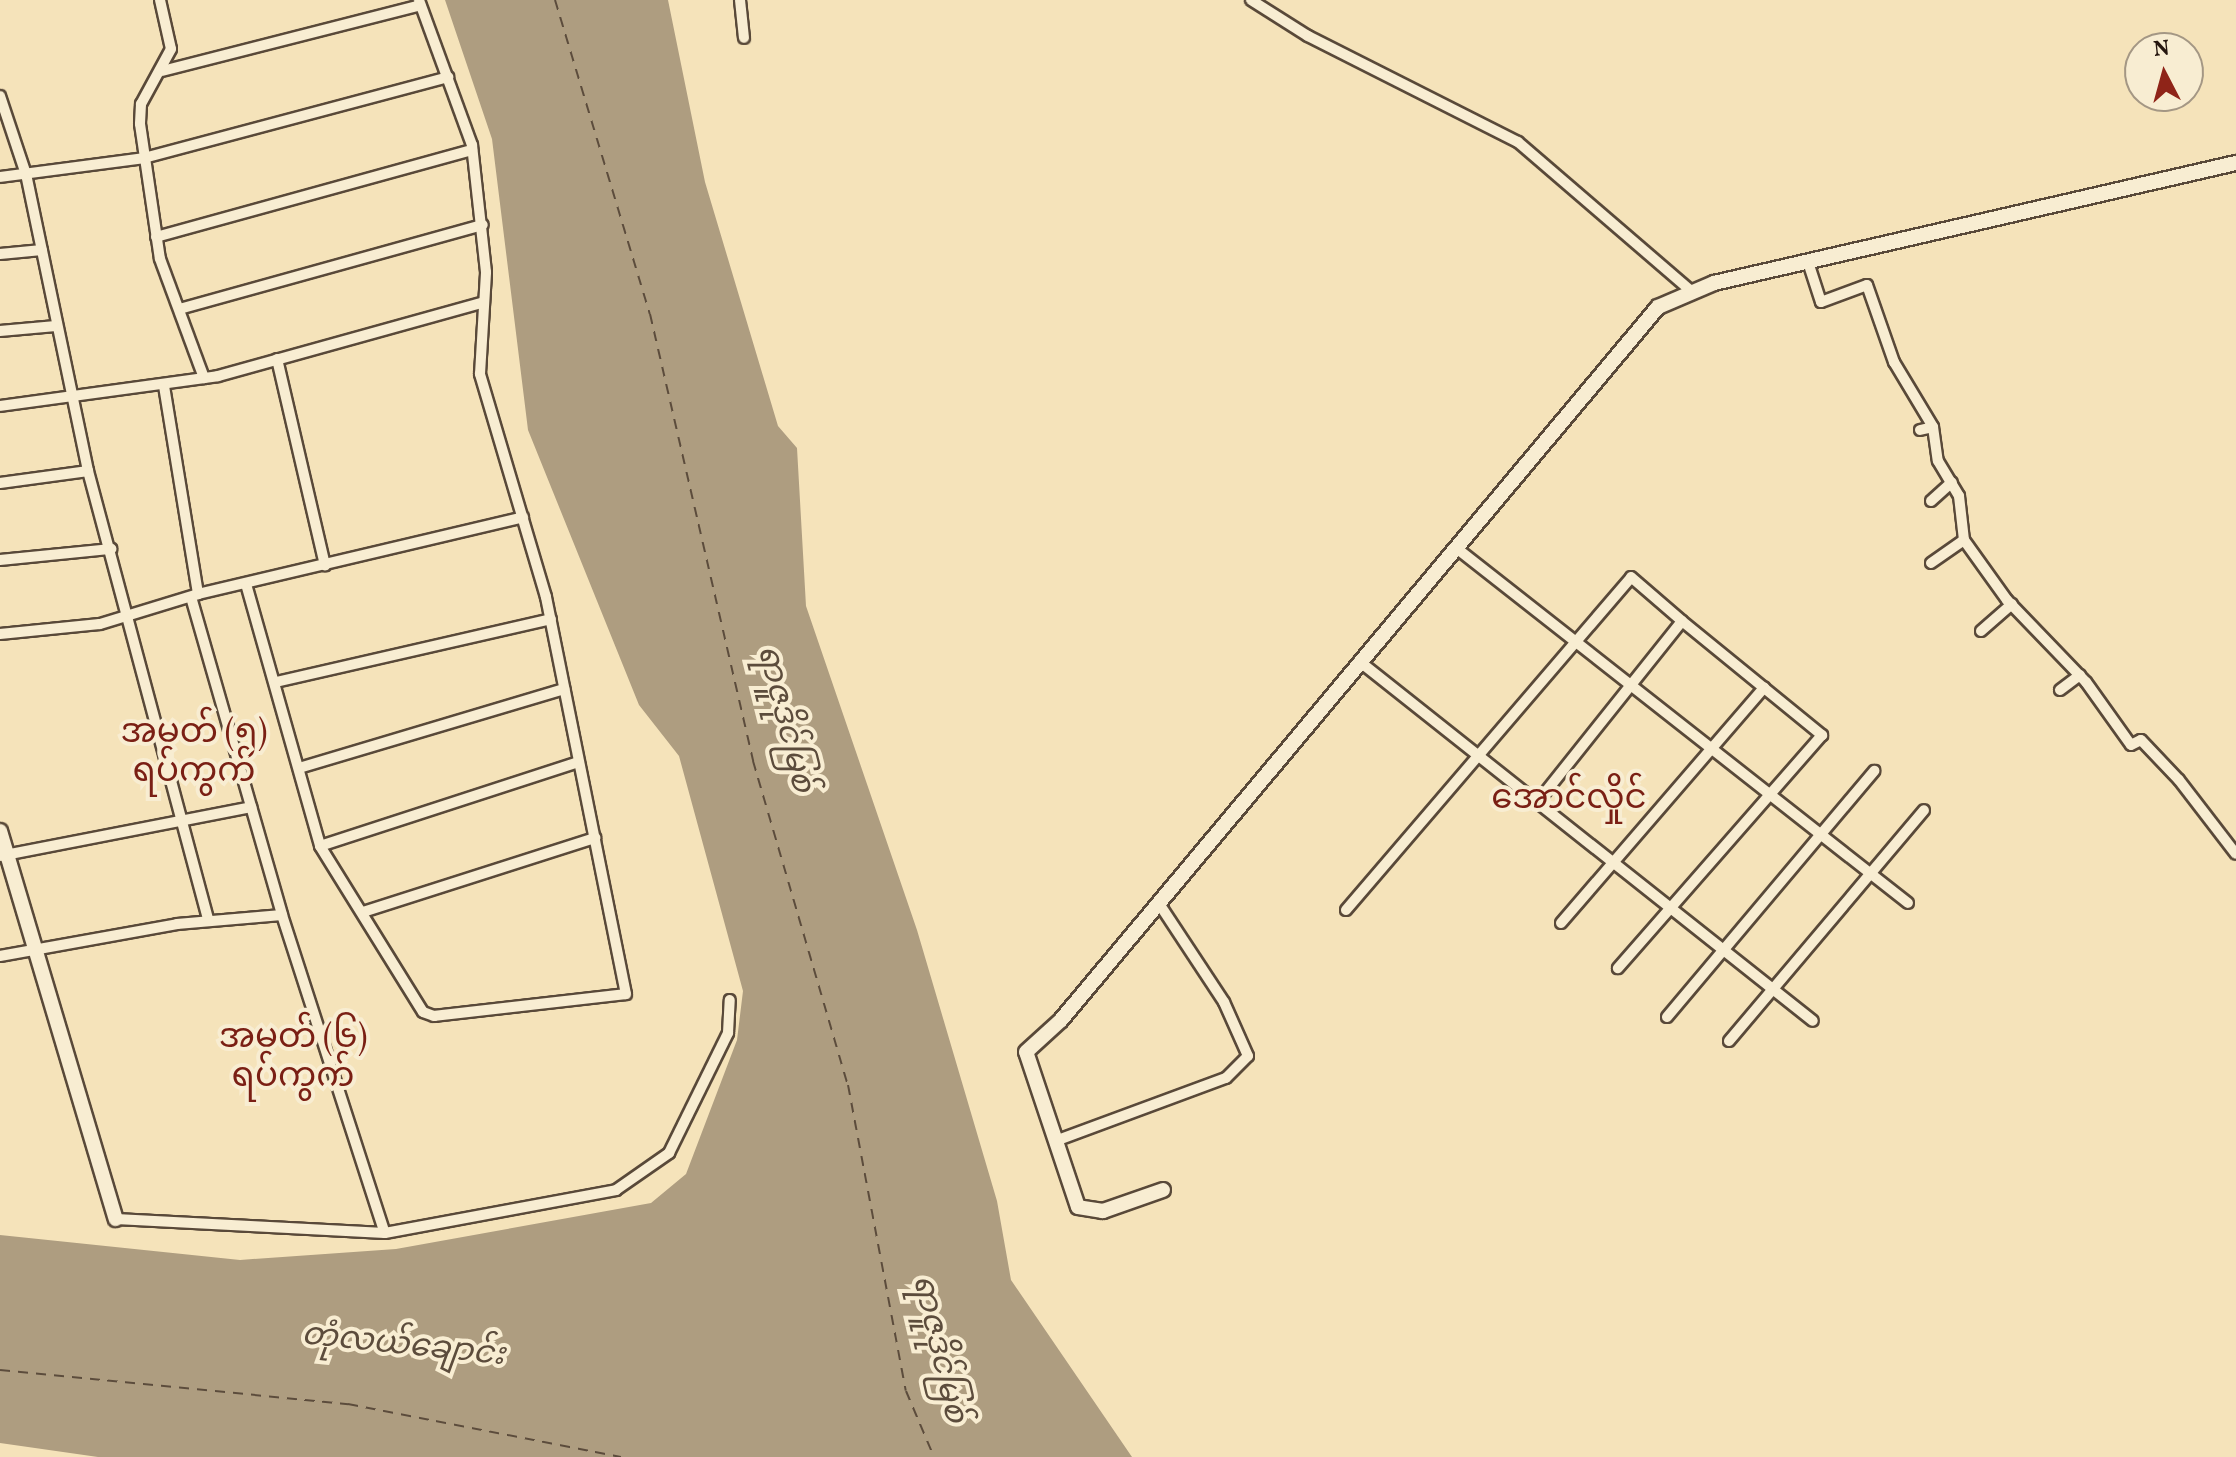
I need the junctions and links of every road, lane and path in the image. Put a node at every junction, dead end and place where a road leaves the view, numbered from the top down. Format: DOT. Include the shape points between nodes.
graph roads {
  1 [pos="160,0"];
  2 [pos="740,0"];
  3 [pos="1251,0"];
  4 [pos="419,2"];
  5 [pos="744,38"];
  6 [pos="162,71"];
  7 [pos="448,77"];
  8 [pos="1,100"];
  9 [pos="472,150"];
  10 [pos="144,158"];
  11 [pos="2236,163"];
  12 [pos="26,174"];
  13 [pos="0,177"];
  14 [pos="483,225"];
  15 [pos="156,237"];
  16 [pos="42,250"];
  17 [pos="0,254"];
  18 [pos="1808,262"];
  19 [pos="1691,291"];
  20 [pos="482,303"];
  21 [pos="183,308"];
  22 [pos="56,326"];
  23 [pos="0,331"];
  24 [pos="277,359"];
  25 [pos="204,378"];
  26 [pos="164,386"];
  27 [pos="70,398"];
  28 [pos="0,406"];
  29 [pos="1933,427"];
  30 [pos="1920,430"];
  31 [pos="88,471"];
  32 [pos="1952,482"];
  33 [pos="0,483"];
  34 [pos="1931,501"];
  35 [pos="523,517"];
  36 [pos="1964,540"];
  37 [pos="1455,547"];
  38 [pos="111,549"];
  39 [pos="0,560"];
  40 [pos="1931,563"];
  41 [pos="325,565"];
  42 [pos="246,584"];
  43 [pos="194,596"];
  44 [pos="2012,604"];
  45 [pos="127,617"];
  46 [pos="551,619"];
  47 [pos="1682,621"];
  48 [pos="1981,631"];
  49 [pos="0,634"];
  50 [pos="1572,645"];
  51 [pos="1359,661"];
  52 [pos="2080,675"];
  53 [pos="276,682"];
  54 [pos="1627,688"];
  55 [pos="1764,688"];
  56 [pos="564,689"];
  57 [pos="2060,690"];
  58 [pos="1708,750"];
  59 [pos="1476,754"];
  60 [pos="578,762"];
  61 [pos="299,768"];
  62 [pos="1874,771"];
  63 [pos="1768,796"];
  64 [pos="1536,804"];
  65 [pos="251,807"];
  66 [pos="1924,810"];
  67 [pos="181,822"];
  68 [pos="0,831"];
  69 [pos="1819,835"];
  70 [pos="595,838"];
  71 [pos="320,846"];
  72 [pos="2236,854"];
  73 [pos="4,855"];
  74 [pos="1613,862"];
  75 [pos="1874,876"];
  76 [pos="1158,902"];
  77 [pos="1908,903"];
  78 [pos="1671,908"];
  79 [pos="1346,910"];
  80 [pos="363,912"];
  81 [pos="282,915"];
  82 [pos="208,920"];
  83 [pos="1561,923"];
  84 [pos="37,948"];
  85 [pos="1724,948"];
  86 [pos="0,956"];
  87 [pos="1618,968"];
  88 [pos="1776,989"];
  89 [pos="730,1000"];
  90 [pos="1667,1017"];
  91 [pos="1813,1021"];
  92 [pos="1729,1041"];
  93 [pos="1058,1140"];
  94 [pos="1163,1190"];
  95 [pos="116,1219"];
  96 [pos="385,1233"];
  1 -- 6 [label="street" via="171,49"];
  2 -- 5 [label="street"];
  3 -- 19 [label="street" via="1321,43 1518,142"];
  4 -- 6 [label="street"];
  4 -- 7 [label="street"];
  6 -- 10 [label="street" via="141,104"];
  7 -- 9 [label="street"];
  7 -- 10 [label="street"];
  8 -- 12 [label="street"];
  9 -- 14 [label="street"];
  9 -- 15 [label="street"];
  10 -- 12 [label="street"];
  10 -- 15 [label="street"];
  11 -- 18 [label="street"];
  12 -- 13 [label="street"];
  12 -- 16 [label="street"];
  14 -- 20 [label="street"];
  14 -- 21 [label="street"];
  15 -- 21 [label="street" via="163,272"];
  16 -- 17 [label="street"];
  16 -- 22 [label="street"];
  18 -- 19 [label="street"];
  18 -- 29 [label="street" via="1821,302 1867,285 1894,362"];
  19 -- 37 [label="street" via="1658,307"];
  20 -- 24 [label="street"];
  20 -- 35 [label="street" via="480,374"];
  21 -- 25 [label="street"];
  22 -- 23 [label="street"];
  22 -- 27 [label="street"];
  24 -- 25 [label="street"];
  24 -- 41 [label="street"];
  25 -- 26 [label="street"];
  26 -- 27 [label="street"];
  26 -- 43 [label="street"];
  27 -- 28 [label="street"];
  27 -- 31 [label="street"];
  29 -- 30 [label="street"];
  29 -- 32 [label="street" via="1938,461"];
  31 -- 33 [label="street"];
  31 -- 38 [label="street"];
  32 -- 34 [label="street"];
  32 -- 36 [label="street"];
  35 -- 41 [label="street"];
  35 -- 46 [label="street"];
  36 -- 40 [label="street"];
  36 -- 44 [label="street"];
  37 -- 50 [label="street"];
  37 -- 51 [label="street"];
  38 -- 39 [label="street"];
  38 -- 45 [label="street"];
  41 -- 42 [label="street"];
  42 -- 43 [label="street"];
  42 -- 53 [label="street"];
  43 -- 45 [label="street"];
  43 -- 65 [label="street"];
  44 -- 48 [label="street"];
  44 -- 52 [label="street"];
  45 -- 49 [label="street"];
  45 -- 67 [label="street"];
  46 -- 53 [label="street"];
  46 -- 56 [label="street"];
  47 -- 50 [label="street" via="1631,577"];
  47 -- 54 [label="street"];
  47 -- 55 [label="street"];
  50 -- 54 [label="street"];
  50 -- 59 [label="street"];
  51 -- 59 [label="street"];
  51 -- 76 [label="street"];
  52 -- 57 [label="street"];
  52 -- 72 [label="street" via="2131,745 2141,740"];
  53 -- 61 [label="street"];
  54 -- 58 [label="street"];
  54 -- 64 [label="street"];
  55 -- 58 [label="street"];
  55 -- 63 [label="street" via="1822,735"];
  56 -- 60 [label="street"];
  56 -- 61 [label="street"];
  58 -- 63 [label="street"];
  58 -- 74 [label="street"];
  59 -- 64 [label="street"];
  59 -- 79 [label="street"];
  60 -- 70 [label="street"];
  60 -- 71 [label="street"];
  61 -- 71 [label="street"];
  62 -- 69 [label="street"];
  63 -- 69 [label="street"];
  63 -- 78 [label="street"];
  64 -- 74 [label="street"];
  65 -- 67 [label="street"];
  65 -- 81 [label="street"];
  66 -- 75 [label="street"];
  67 -- 73 [label="street"];
  67 -- 82 [label="street"];
  68 -- 73 [label="street"];
  69 -- 75 [label="street"];
  69 -- 85 [label="street"];
  70 -- 80 [label="street"];
  70 -- 80 [label="street" via="628,984 620,997 427,1015"];
  71 -- 80 [label="street"];
  73 -- 84 [label="street"];
  74 -- 78 [label="street"];
  74 -- 83 [label="street"];
  75 -- 77 [label="street"];
  75 -- 88 [label="street"];
  76 -- 93 [label="street" via="1026,1052 1040,1105"];
  76 -- 93 [label="street" via="1224,1002 1248,1056 1226,1078"];
  78 -- 85 [label="street"];
  78 -- 87 [label="street"];
  81 -- 82 [label="street"];
  81 -- 96 [label="street"];
  82 -- 84 [label="street"];
  84 -- 86 [label="street"];
  84 -- 95 [label="street"];
  85 -- 88 [label="street"];
  85 -- 90 [label="street"];
  88 -- 91 [label="street"];
  88 -- 92 [label="street"];
  89 -- 96 [label="street" via="728,1033 657,1167 616,1190"];
  93 -- 94 [label="street" via="1078,1207 1103,1211"];
  95 -- 96 [label="street"];
}
